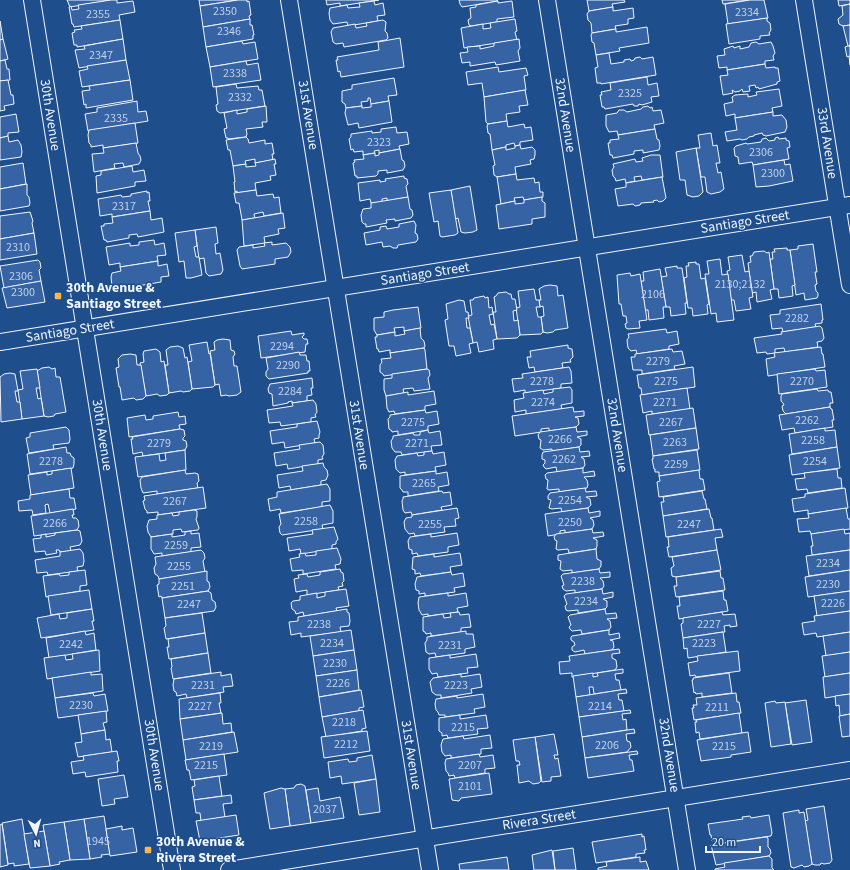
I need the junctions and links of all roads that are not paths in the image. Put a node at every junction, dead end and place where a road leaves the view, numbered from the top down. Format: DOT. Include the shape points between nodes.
graph roads {
  1 [pos="32,0"];
  2 [pos="289,0"];
  3 [pos="547,0"];
  4 [pos="804,0"];
  5 [pos="844,206"];
  6 [pos="587,248"];
  7 [pos="850,285"];
  8 [pos="336,288"];
  9 [pos="85,328"];
  10 [pos="0,342"];
  11 [pos="850,770"];
  12 [pos="676,798"];
  13 [pos="425,838"];
  14 [pos="172,870"];
  15 [pos="229,870"];
  16 [pos="430,870"];
  17 [pos="687,870"];
  1 -- 9 [label="street, 30th Avenue"];
  2 -- 8 [label="street, 31st Avenue"];
  3 -- 6 [label="street, 32nd Avenue"];
  4 -- 5 [label="street, 33rd Avenue"];
  5 -- 6 [label="street, Santiago Street"];
  5 -- 7 [label="street, 33rd Avenue"];
  6 -- 8 [label="street, Santiago Street"];
  6 -- 12 [label="street, 32nd Avenue"];
  8 -- 9 [label="street, Santiago Street"];
  8 -- 13 [label="street, 31st Avenue"];
  9 -- 10 [label="street, Santiago Street"];
  9 -- 14 [label="street, 30th Avenue"];
  11 -- 12 [label="street, Rivera Street"];
  12 -- 13 [label="street, Rivera Street"];
  12 -- 17 [label="street, 32nd Avenue"];
  13 -- 15 [label="street, Rivera Street"];
  13 -- 16 [label="street, 31st Avenue"];
}
